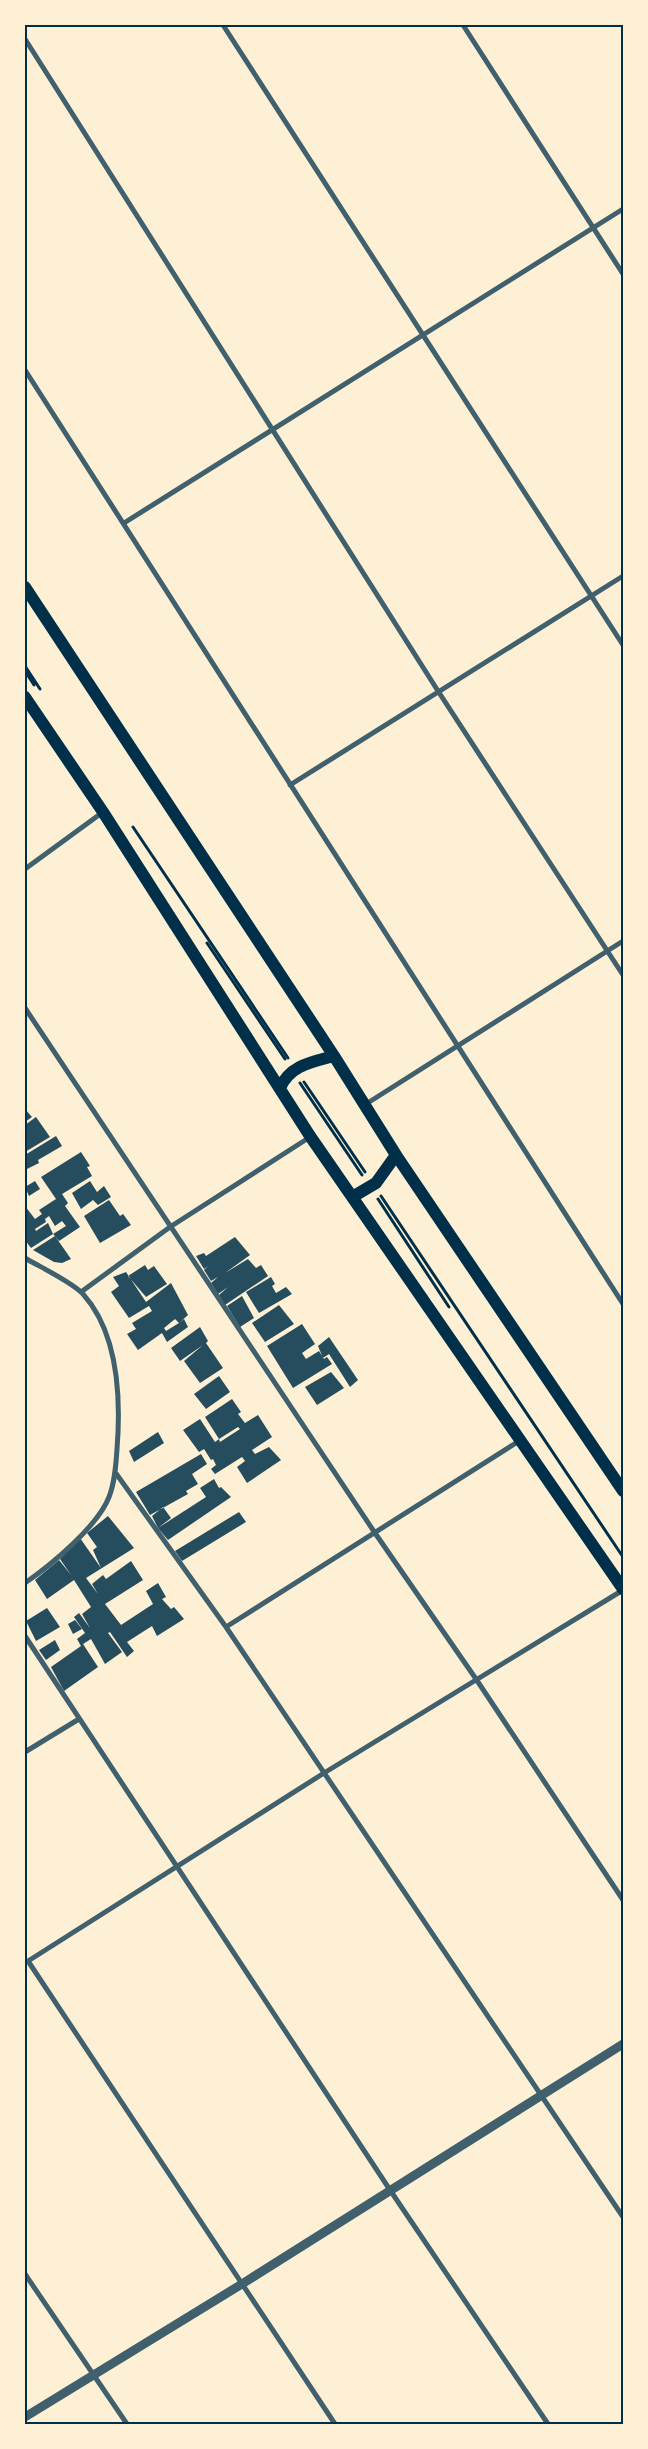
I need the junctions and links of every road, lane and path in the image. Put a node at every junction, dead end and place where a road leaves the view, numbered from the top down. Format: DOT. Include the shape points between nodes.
graph roads {
  1 [pos="223,25"];
  2 [pos="464,25"];
  3 [pos="25,39"];
  4 [pos="623,209"];
  5 [pos="593,228"];
  6 [pos="623,274"];
  7 [pos="424,336"];
  8 [pos="25,370"];
  9 [pos="272,430"];
  10 [pos="124,523"];
  11 [pos="623,576"];
  12 [pos="25,587"];
  13 [pos="591,596"];
  14 [pos="623,645"];
  15 [pos="25,666"];
  16 [pos="25,671"];
  17 [pos="42,691"];
  18 [pos="438,691"];
  19 [pos="41,696"];
  20 [pos="25,697"];
  21 [pos="290,785"];
  22 [pos="103,812"];
  23 [pos="129,824"];
  24 [pos="25,869"];
  25 [pos="623,941"];
  26 [pos="608,951"];
  27 [pos="623,975"];
  28 [pos="25,1008"];
  29 [pos="457,1046"];
  30 [pos="334,1056"];
  31 [pos="294,1070"];
  32 [pos="280,1088"];
  33 [pos="366,1105"];
  34 [pos="310,1136"];
  35 [pos="396,1155"];
  36 [pos="372,1187"];
  37 [pos="354,1196"];
  38 [pos="170,1227"];
  39 [pos="25,1258"];
  40 [pos="623,1291"];
  41 [pos="81,1292"];
  42 [pos="617,1294"];
  43 [pos="623,1304"];
  44 [pos="469,1338"];
  45 [pos="521,1439"];
  46 [pos="115,1472"];
  47 [pos="623,1491"];
  48 [pos="375,1534"];
  49 [pos="623,1557"];
  50 [pos="25,1583"];
  51 [pos="623,1589"];
  52 [pos="226,1627"];
  53 [pos="25,1636"];
  54 [pos="476,1680"];
  55 [pos="79,1719"];
  56 [pos="25,1752"];
  57 [pos="324,1773"];
  58 [pos="177,1866"];
  59 [pos="623,1900"];
  60 [pos="27,1962"];
  61 [pos="623,2044"];
  62 [pos="540,2094"];
  63 [pos="390,2190"];
  64 [pos="623,2218"];
  65 [pos="25,2274"];
  66 [pos="242,2284"];
  67 [pos="94,2374"];
  68 [pos="25,2417"];
  69 [pos="127,2424"];
  70 [pos="335,2424"];
  71 [pos="548,2424"];
  1 -- 7 [label="street"];
  2 -- 5 [label="street"];
  3 -- 9 [label="street"];
  4 -- 5 [label="street"];
  5 -- 6 [label="street"];
  5 -- 7 [label="street"];
  7 -- 9 [label="street"];
  7 -- 13 [label="street"];
  8 -- 10 [label="street"];
  9 -- 10 [label="street"];
  9 -- 18 [label="street"];
  10 -- 21 [label="street"];
  11 -- 13 [label="street"];
  12 -- 30 [label="main road"];
  13 -- 14 [label="street"];
  13 -- 18 [label="street"];
  15 -- 17 [label="path"];
  16 -- 19 [label="path"];
  18 -- 21 [label="street"];
  18 -- 26 [label="street"];
  20 -- 22 [label="main road"];
  21 -- 29 [label="street"];
  22 -- 24 [label="street"];
  22 -- 32 [label="main road"];
  23 -- 31 [label="path"];
  25 -- 26 [label="street"];
  26 -- 27 [label="street"];
  26 -- 29 [label="street"];
  28 -- 38 [label="street"];
  29 -- 33 [label="street"];
  29 -- 42 [label="street"];
  30 -- 31 [label="main road"];
  30 -- 33 [label="main road"];
  31 -- 32 [label="main road" via="285,1077"];
  31 -- 36 [label="path"];
  32 -- 34 [label="main road"];
  33 -- 35 [label="main road"];
  34 -- 37 [label="main road"];
  34 -- 38 [label="street"];
  35 -- 36 [label="main road"];
  35 -- 47 [label="main road"];
  36 -- 37 [label="main road"];
  36 -- 44 [label="path"];
  36 -- 49 [label="path"];
  37 -- 45 [label="main road"];
  38 -- 41 [label="street"];
  38 -- 48 [label="street"];
  39 -- 41 [label="street"];
  40 -- 42 [label="street"];
  41 -- 46 [label="street" via="93,1306 110,1347 118,1382"];
  42 -- 43 [label="street"];
  45 -- 48 [label="street"];
  45 -- 51 [label="main road"];
  46 -- 50 [label="street" via="109,1498 92,1523 50,1566"];
  46 -- 52 [label="street"];
  48 -- 52 [label="street"];
  48 -- 54 [label="street"];
  51 -- 54 [label="street"];
  52 -- 57 [label="street"];
  53 -- 55 [label="street"];
  54 -- 57 [label="street"];
  54 -- 59 [label="street"];
  55 -- 56 [label="street"];
  55 -- 58 [label="street"];
  57 -- 58 [label="street"];
  57 -- 62 [label="street"];
  58 -- 60 [label="street"];
  58 -- 63 [label="street"];
  60 -- 66 [label="street"];
  61 -- 62 [label="street"];
  62 -- 63 [label="street"];
  62 -- 64 [label="street"];
  63 -- 66 [label="street"];
  63 -- 71 [label="street"];
  65 -- 67 [label="street"];
  66 -- 67 [label="street"];
  66 -- 70 [label="street"];
  67 -- 68 [label="street"];
  67 -- 69 [label="street"];
}
